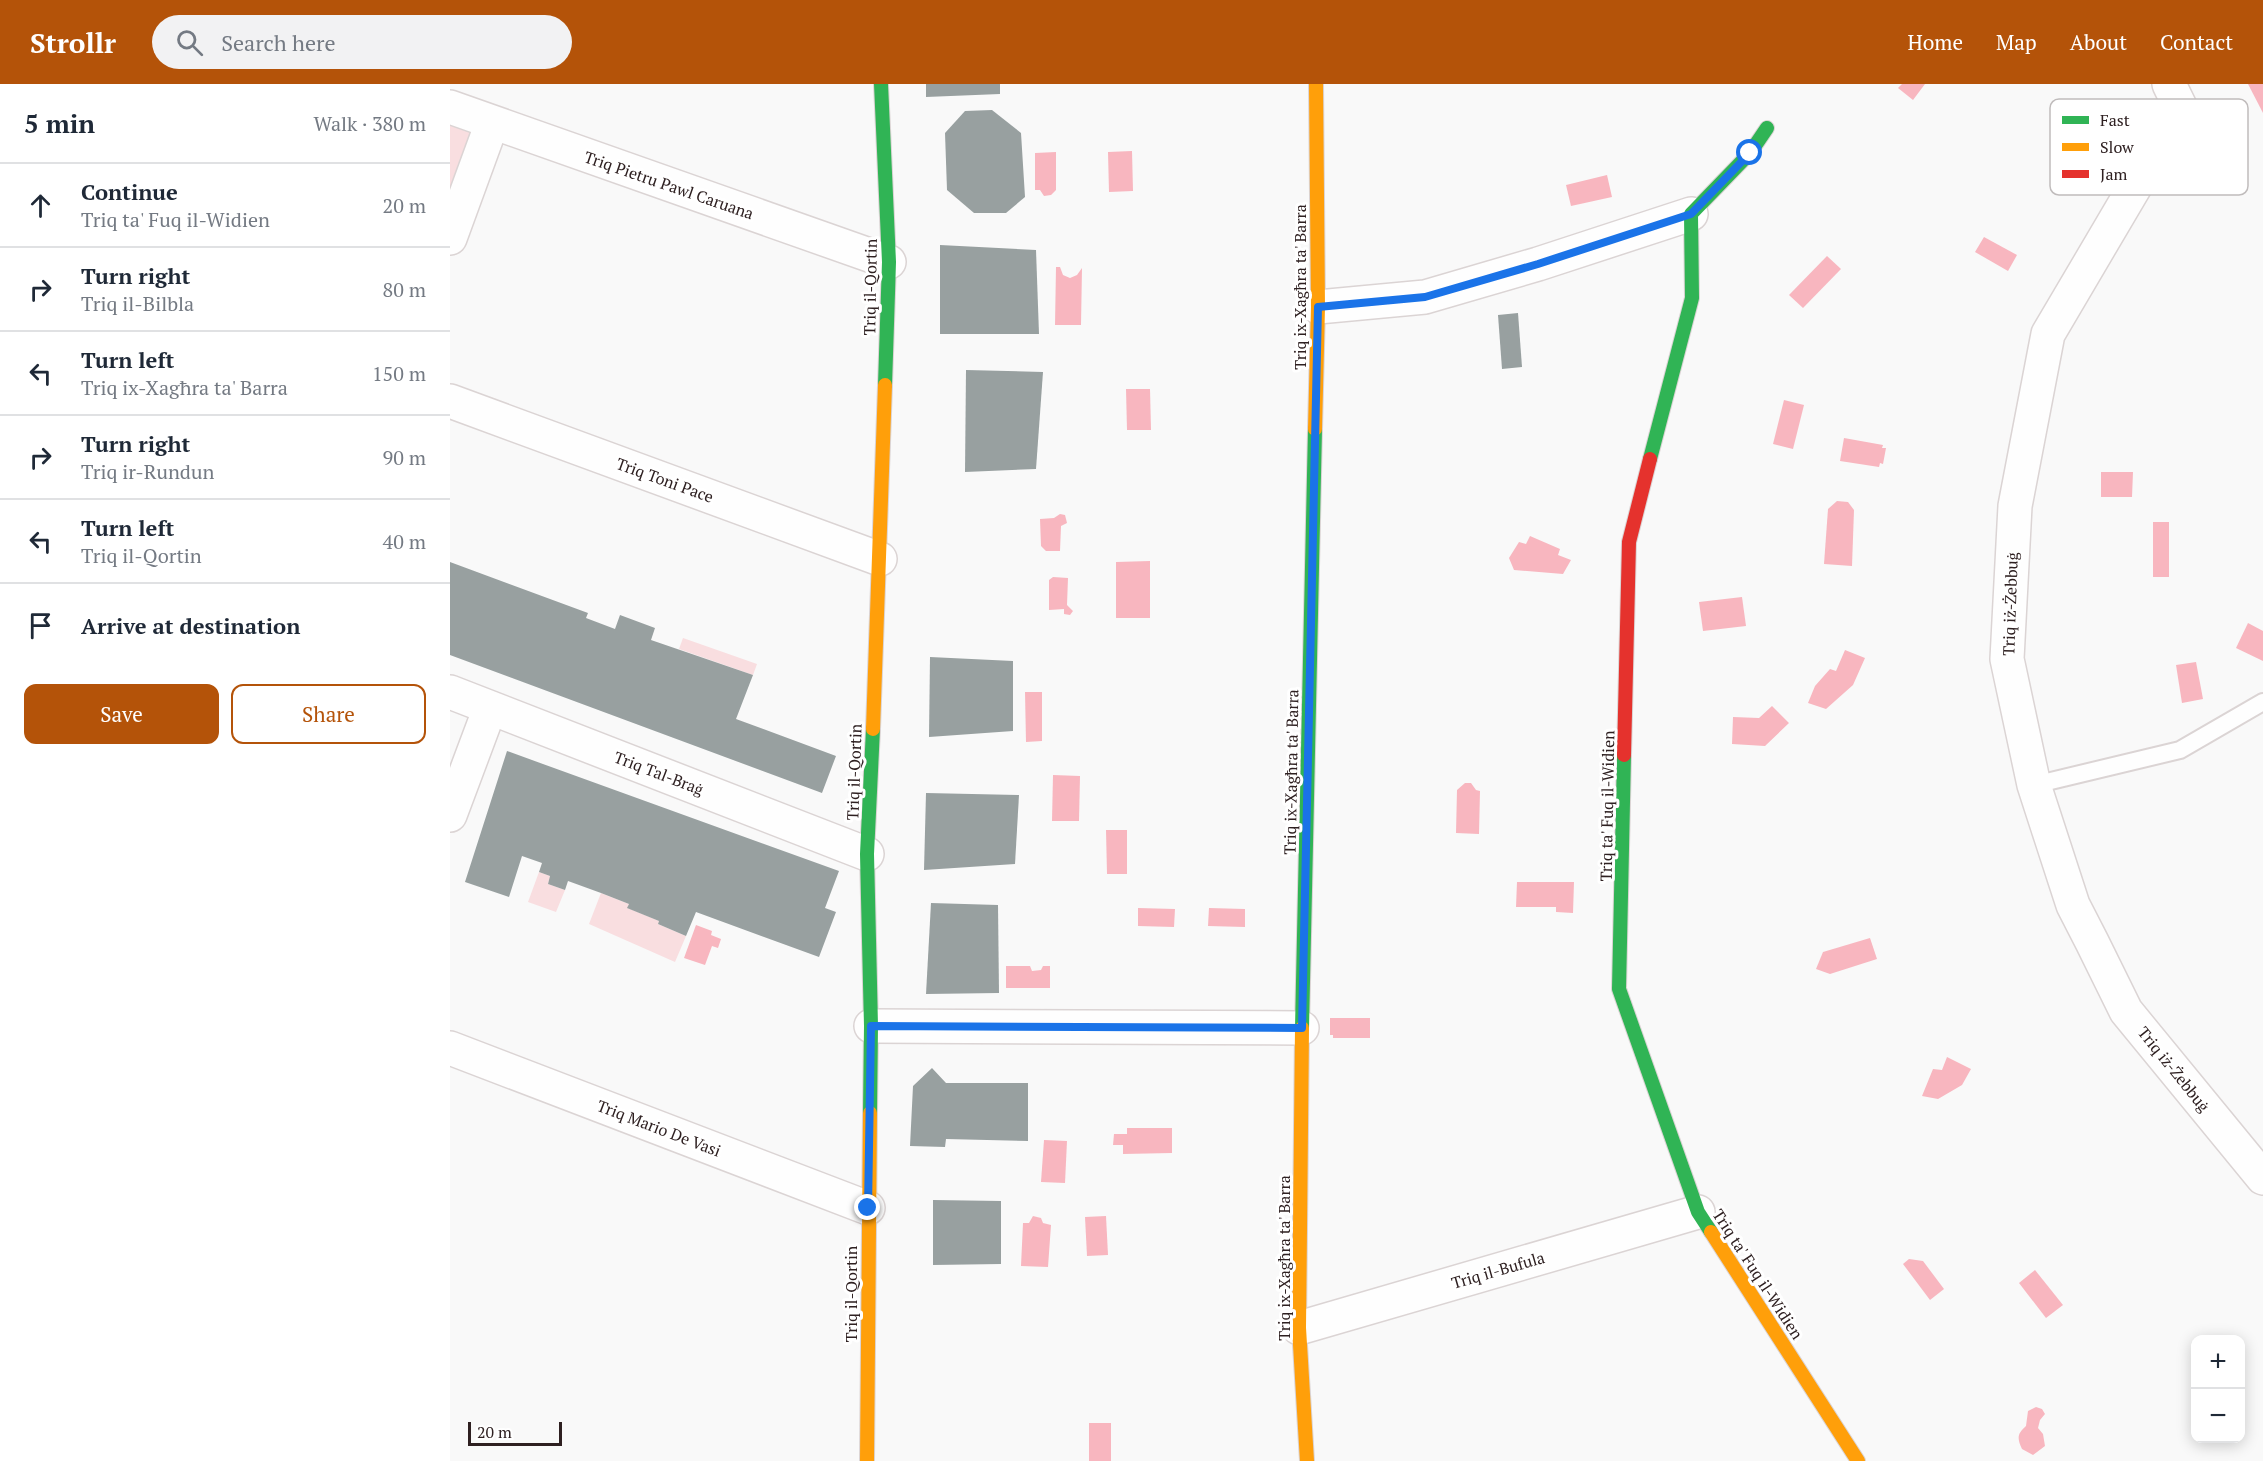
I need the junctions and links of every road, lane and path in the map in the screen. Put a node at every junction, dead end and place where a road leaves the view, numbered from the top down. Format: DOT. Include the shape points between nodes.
graph roads {
  1 [pos="881,84"];
  2 [pos="1316,84"];
  3 [pos="2169,84"];
  4 [pos="2176,99"];
  5 [pos="450,107"];
  6 [pos="492,123"];
  7 [pos="1767,128"];
  8 [pos="2130,195"];
  9 [pos="1691,214"];
  10 [pos="450,238"];
  11 [pos="889,262"];
  12 [pos="1318,307"];
  13 [pos="450,401"];
  14 [pos="880,559"];
  15 [pos="450,692"];
  16 [pos="2263,702"];
  17 [pos="490,708"];
  18 [pos="2034,785"];
  19 [pos="450,815"];
  20 [pos="867,854"];
  21 [pos="871,1026"];
  22 [pos="1302,1028"];
  23 [pos="450,1048"];
  24 [pos="2263,1178"];
  25 [pos="868,1208"];
  26 [pos="1698,1212"];
  27 [pos="1299,1328"];
  28 [pos="867,1461"];
  29 [pos="1307,1461"];
  30 [pos="1858,1461"];
  1 -- 11 [label="street, Triq il-Qortin"];
  2 -- 12 [label="street, Triq ix-Xagħra ta' Barra"];
  3 -- 4 [label="street, Triq iż-Żebbuġ"];
  5 -- 6 [label="street, Triq Pietru Pawl Caruana"];
  6 -- 10 [label="street"];
  6 -- 11 [label="street, Triq Pietru Pawl Caruana"];
  7 -- 9 [label="street" via="1750,153"];
  8 -- 18 [label="street, Triq iż-Żebbuġ" via="2048,334 2015,506 2007,659"];
  9 -- 12 [label="street" via="1425,297"];
  9 -- 26 [label="street, Triq ta' Fuq il-Widien" via="1692,298 1629,542 1619,989"];
  11 -- 14 [label="street, Triq il-Qortin"];
  12 -- 22 [label="street, Triq ix-Xagħra ta' Barra"];
  13 -- 14 [label="street, Triq Toni Pace"];
  14 -- 20 [label="street, Triq il-Qortin"];
  15 -- 17 [label="street, Triq Tal-Braġ"];
  16 -- 18 [label="lane" via="2180,750"];
  17 -- 19 [label="street"];
  17 -- 20 [label="street, Triq Tal-Braġ"];
  18 -- 24 [label="street, Triq iż-Żebbuġ" via="2073,904 2126,1011"];
  20 -- 21 [label="street, Triq il-Qortin"];
  21 -- 22 [label="street"];
  21 -- 25 [label="street, Triq il-Qortin"];
  22 -- 27 [label="street, Triq ix-Xagħra ta' Barra"];
  23 -- 25 [label="street, Triq Mario De Vasi"];
  25 -- 28 [label="street, Triq il-Qortin"];
  26 -- 27 [label="street, Triq il-Bufula"];
  26 -- 30 [label="street, Triq ta' Fuq il-Widien"];
  27 -- 29 [label="street, Triq ix-Xagħra ta' Barra"];
}
